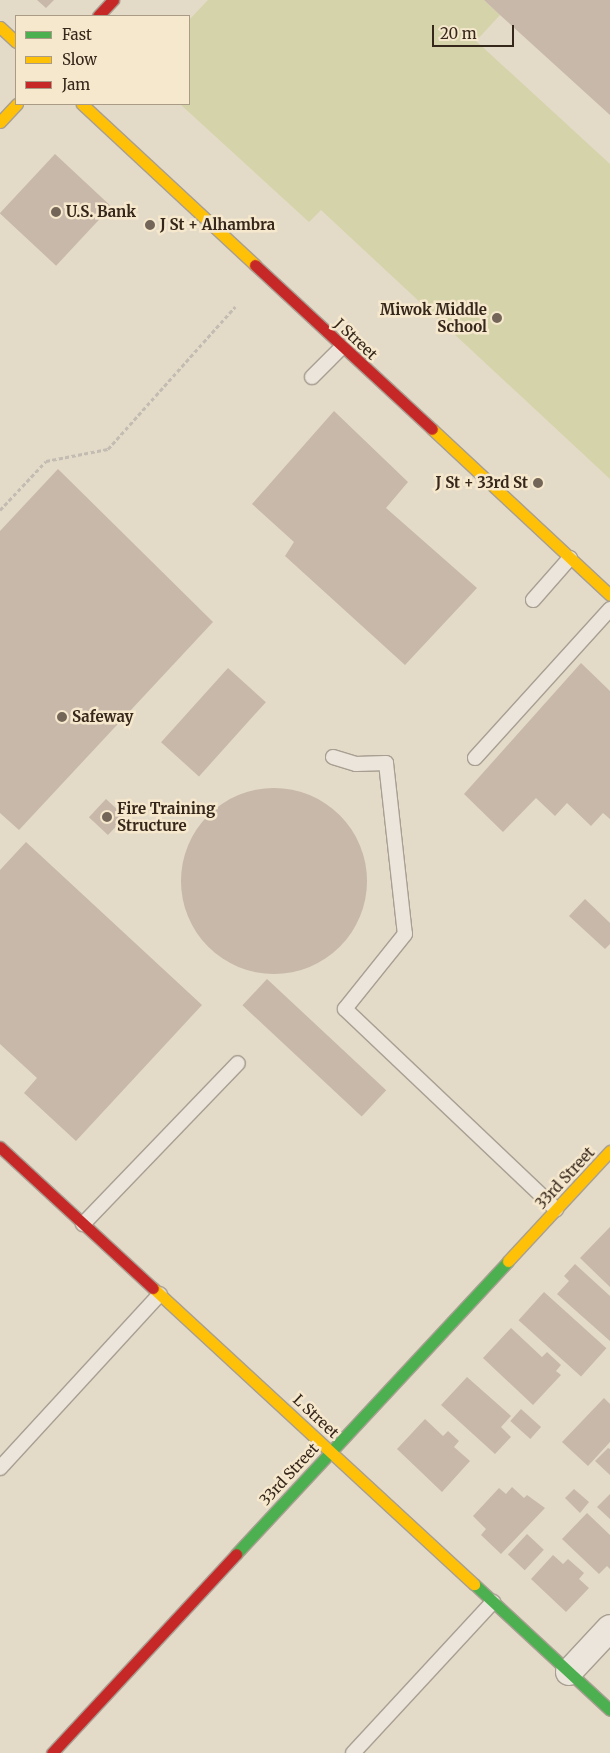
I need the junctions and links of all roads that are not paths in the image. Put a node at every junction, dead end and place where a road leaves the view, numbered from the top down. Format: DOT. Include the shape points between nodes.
graph roads {
  1 [pos="113,0"];
  2 [pos="99,15"];
  3 [pos="0,27"];
  4 [pos="15,41"];
  5 [pos="16,105"];
  6 [pos="83,105"];
  7 [pos="0,122"];
  8 [pos="342,346"];
  9 [pos="312,377"];
  10 [pos="570,558"];
  11 [pos="610,595"];
  12 [pos="533,600"];
  13 [pos="610,609"];
  14 [pos="334,757"];
  15 [pos="476,758"];
  16 [pos="238,1063"];
  17 [pos="0,1147"];
  18 [pos="610,1151"];
  19 [pos="556,1209"];
  20 [pos="83,1224"];
  21 [pos="160,1294"];
  22 [pos="331,1451"];
  23 [pos="0,1468"];
  24 [pos="493,1602"];
  25 [pos="610,1628"];
  26 [pos="569,1672"];
  27 [pos="610,1710"];
  28 [pos="52,1753"];
  29 [pos="353,1753"];
  1 -- 2 [label="street"];
  3 -- 4 [label="street"];
  5 -- 7 [label="street"];
  6 -- 8 [label="street, J Street"];
  8 -- 9 [label="lane"];
  8 -- 10 [label="street, J Street"];
  10 -- 11 [label="street, J Street"];
  10 -- 12 [label="lane"];
  13 -- 15 [label="lane"];
  14 -- 19 [label="lane" via="356,764 386,763 405,934 345,1009"];
  16 -- 20 [label="lane"];
  17 -- 20 [label="street, L Street"];
  18 -- 19 [label="street, 33rd Street"];
  19 -- 22 [label="street, 33rd Street"];
  20 -- 21 [label="street, L Street"];
  21 -- 22 [label="street, L Street"];
  21 -- 23 [label="lane"];
  22 -- 24 [label="street, L Street"];
  22 -- 28 [label="street, 33rd Street"];
  24 -- 26 [label="street, L Street"];
  24 -- 29 [label="lane"];
  25 -- 26 [label="street"];
  26 -- 27 [label="street, L Street"];
}
